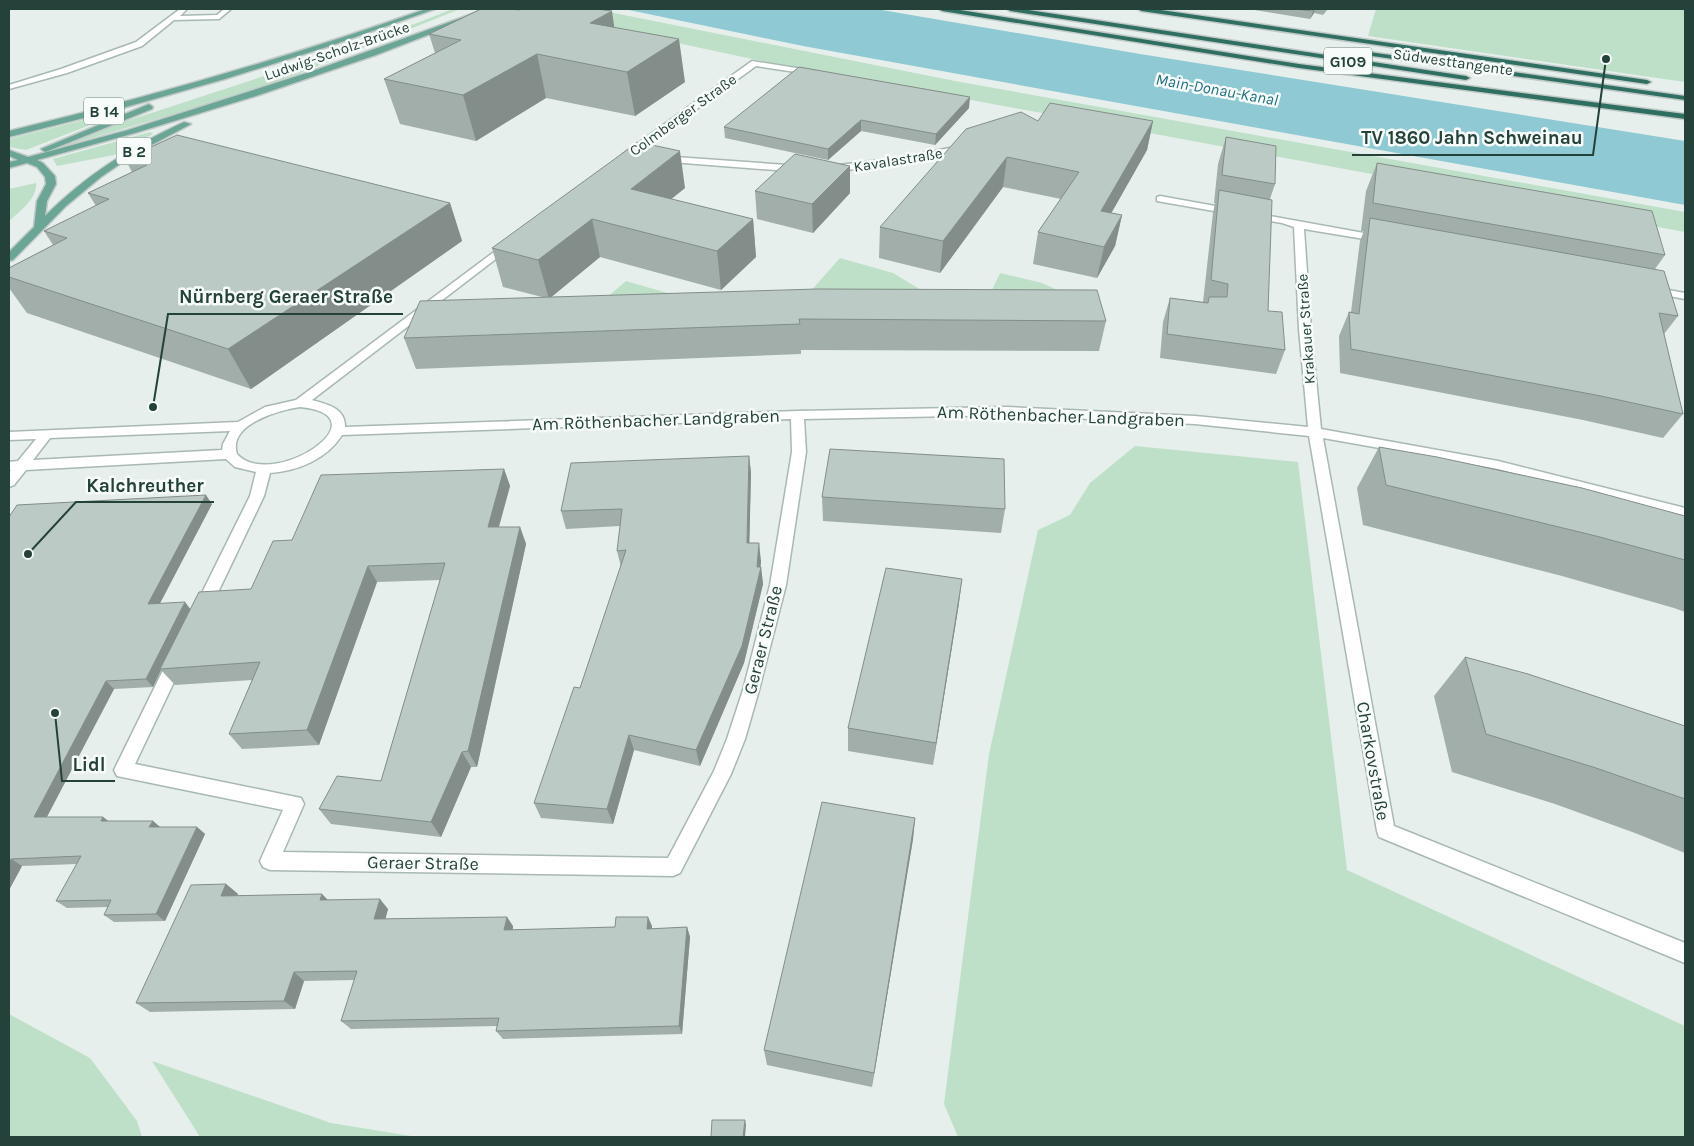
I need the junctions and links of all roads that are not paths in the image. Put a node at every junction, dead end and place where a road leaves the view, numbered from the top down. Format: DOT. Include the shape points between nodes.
graph roads {
  1 [pos="184,9"];
  2 [pos="228,9"];
  3 [pos="432,9"];
  4 [pos="492,9"];
  5 [pos="942,9"];
  6 [pos="1010,9"];
  7 [pos="1141,9"];
  8 [pos="173,18"];
  9 [pos="1365,53"];
  10 [pos="820,74"];
  11 [pos="1477,80"];
  12 [pos="1656,84"];
  13 [pos="200,85"];
  14 [pos="9,88"];
  15 [pos="1546,90"];
  16 [pos="246,98"];
  17 [pos="1685,98"];
  18 [pos="1685,110"];
  19 [pos="1685,117"];
  20 [pos="9,134"];
  21 [pos="975,145"];
  22 [pos="9,153"];
  23 [pos="621,159"];
  24 [pos="27,161"];
  25 [pos="9,167"];
  26 [pos="1160,199"];
  27 [pos="1299,225"];
  28 [pos="39,229"];
  29 [pos="516,238"];
  30 [pos="1393,241"];
  31 [pos="9,258"];
  32 [pos="1638,287"];
  33 [pos="1685,296"];
  34 [pos="300,403"];
  35 [pos="797,415"];
  36 [pos="241,426"];
  37 [pos="338,432"];
  38 [pos="1315,432"];
  39 [pos="46,435"];
  40 [pos="9,436"];
  41 [pos="230,454"];
  42 [pos="15,466"];
  43 [pos="264,469"];
  44 [pos="9,482"];
  45 [pos="1685,513"];
  46 [pos="197,620"];
  47 [pos="184,646"];
  48 [pos="1685,953"];
  1 -- 8 [label="street"];
  2 -- 8 [label="street" via="219,17"];
  3 -- 13 [label="main road, Ludwig-Scholz-Brücke / B 2"];
  4 -- 16 [label="main road, Ludwig-Scholz-Brücke / B 2"];
  5 -- 19 [label="highway" via="1290,65"];
  6 -- 11 [label="highway, Südwesttangente / G109"];
  7 -- 12 [label="highway"];
  8 -- 14 [label="street" via="139,44"];
  9 -- 17 [label="highway, Südwesttangente / G109"];
  10 -- 23 [label="street, Colmberger Straße" via="755,63"];
  13 -- 20 [label="main road, B 14"];
  13 -- 24 [label="main road, B 2" via="58,142"];
  15 -- 18 [label="highway"];
  16 -- 24 [label="main road, B 14"];
  16 -- 28 [label="main road, B 2" via="163,135 114,163 77,191"];
  21 -- 23 [label="street, Kavalastraße" via="836,169"];
  22 -- 24 [label="main road"];
  24 -- 25 [label="main road, B 2"];
  24 -- 28 [label="main road" via="40,164 51,179 49,191 42,201"];
  26 -- 27 [label="street"];
  27 -- 30 [label="street"];
  27 -- 38 [label="street, Krakauer Straße"];
  28 -- 31 [label="main road, B 2"];
  29 -- 34 [label="street"];
  32 -- 33 [label="street"];
  34 -- 36 [label="street" via="268,410"];
  34 -- 37 [label="street" via="318,404 332,410 337,416"];
  35 -- 37 [label="street, Am Röthenbacher Landgraben"];
  35 -- 38 [label="street, Am Röthenbacher Landgraben" via="1007,411 1195,420"];
  35 -- 47 [label="street, Geraer Straße" via="799,452 778,584 751,690 722,774 673,867 270,861 295,804 123,770"];
  36 -- 39 [label="street"];
  36 -- 41 [label="street" via="230,440"];
  37 -- 43 [label="street" via="310,457 280,468"];
  38 -- 45 [label="street, Am Röthenbacher Landgraben" via="1498,465"];
  38 -- 48 [label="street, Charkovstraße" via="1386,831"];
  39 -- 40 [label="street"];
  39 -- 42 [label="street"];
  41 -- 42 [label="street"];
  41 -- 43 [label="street" via="236,462"];
  42 -- 44 [label="street"];
  43 -- 46 [label="street" via="257,496"];
}
